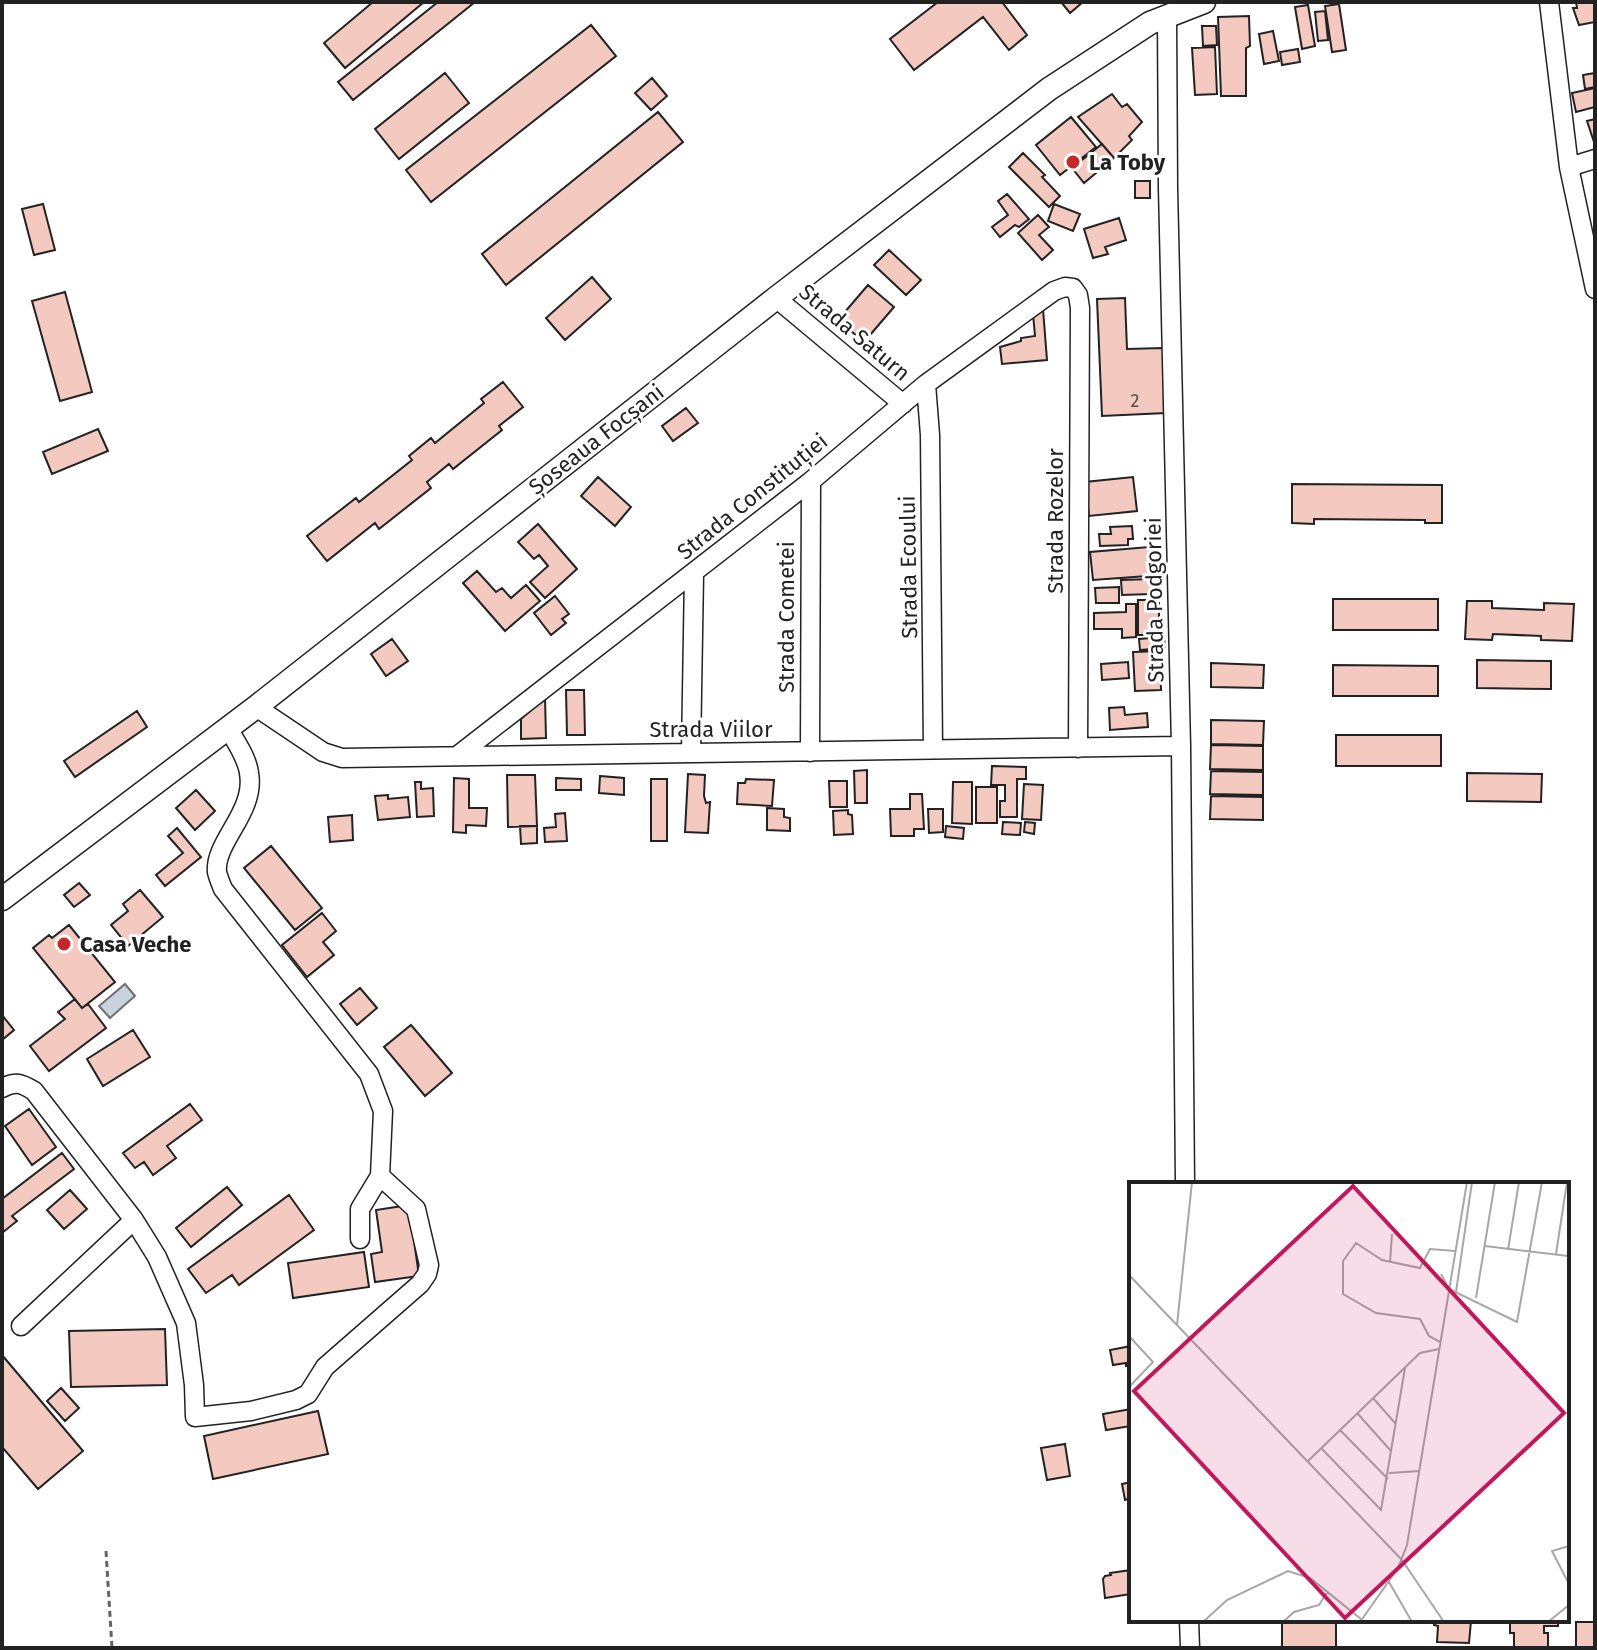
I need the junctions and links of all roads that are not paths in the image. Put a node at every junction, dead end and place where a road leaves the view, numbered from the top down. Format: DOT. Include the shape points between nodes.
graph roads {
  1 [pos="1204,2"];
  2 [pos="1549,2"];
  3 [pos="1167,8"];
  4 [pos="1595,159"];
  5 [pos="1569,167"];
  6 [pos="1595,289"];
  7 [pos="1078,295"];
  8 [pos="776,298"];
  9 [pos="926,384"];
  10 [pos="903,404"];
  11 [pos="811,481"];
  12 [pos="694,574"];
  13 [pos="256,707"];
  14 [pos="228,728"];
  15 [pos="1181,746"];
  16 [pos="1078,748"];
  17 [pos="933,749"];
  18 [pos="691,752"];
  19 [pos="810,752"];
  20 [pos="457,756"];
  21 [pos="2,899"];
  22 [pos="2,1088"];
  23 [pos="380,1176"];
  24 [pos="1185,1182"];
  25 [pos="134,1220"];
  26 [pos="360,1239"];
  27 [pos="21,1326"];
  28 [pos="1189,1622"];
  29 [pos="1190,1648"];
  1 -- 3 [label="main road, Șoseaua Focșani"];
  2 -- 5 [label="street"];
  3 -- 8 [label="main road, Șoseaua Focșani" via="1049,89"];
  3 -- 15 [label="street, Strada Podgoriei"];
  4 -- 5 [label="street"];
  5 -- 6 [label="street"];
  7 -- 9 [label="street, Strada Constituției" via="1073,288 1054,291"];
  7 -- 16 [label="street, Strada Rozelor"];
  8 -- 10 [label="street, Strada Saturn"];
  8 -- 13 [label="main road, Șoseaua Focșani"];
  9 -- 10 [label="street, Strada Constituției"];
  9 -- 17 [label="street, Strada Ecoului"];
  10 -- 11 [label="street, Strada Constituției"];
  11 -- 12 [label="street, Strada Constituției"];
  11 -- 19 [label="street, Strada Cometei"];
  12 -- 18 [label="street"];
  12 -- 20 [label="street, Strada Constituției"];
  13 -- 14 [label="main road, Șoseaua Focșani"];
  13 -- 20 [label="street, Strada Viilor" via="335,756"];
  14 -- 21 [label="main road, Șoseaua Focșani"];
  14 -- 23 [label="street" via="249,772 249,791 217,872 223,889 369,1074 383,1111"];
  15 -- 16 [label="street, Strada Viilor"];
  15 -- 24 [label="street, Strada Podgoriei"];
  16 -- 17 [label="street, Strada Viilor"];
  17 -- 19 [label="street, Strada Viilor"];
  18 -- 19 [label="street, Strada Viilor"];
  18 -- 20 [label="street, Strada Viilor"];
  22 -- 25 [label="street" via="14,1082 34,1091"];
  23 -- 25 [label="street" via="416,1209 427,1274 325,1367 308,1394 251,1411 195,1417 186,1323"];
  23 -- 26 [label="street" via="360,1209"];
  25 -- 27 [label="street"];
  28 -- 29 [label="street"];
}
